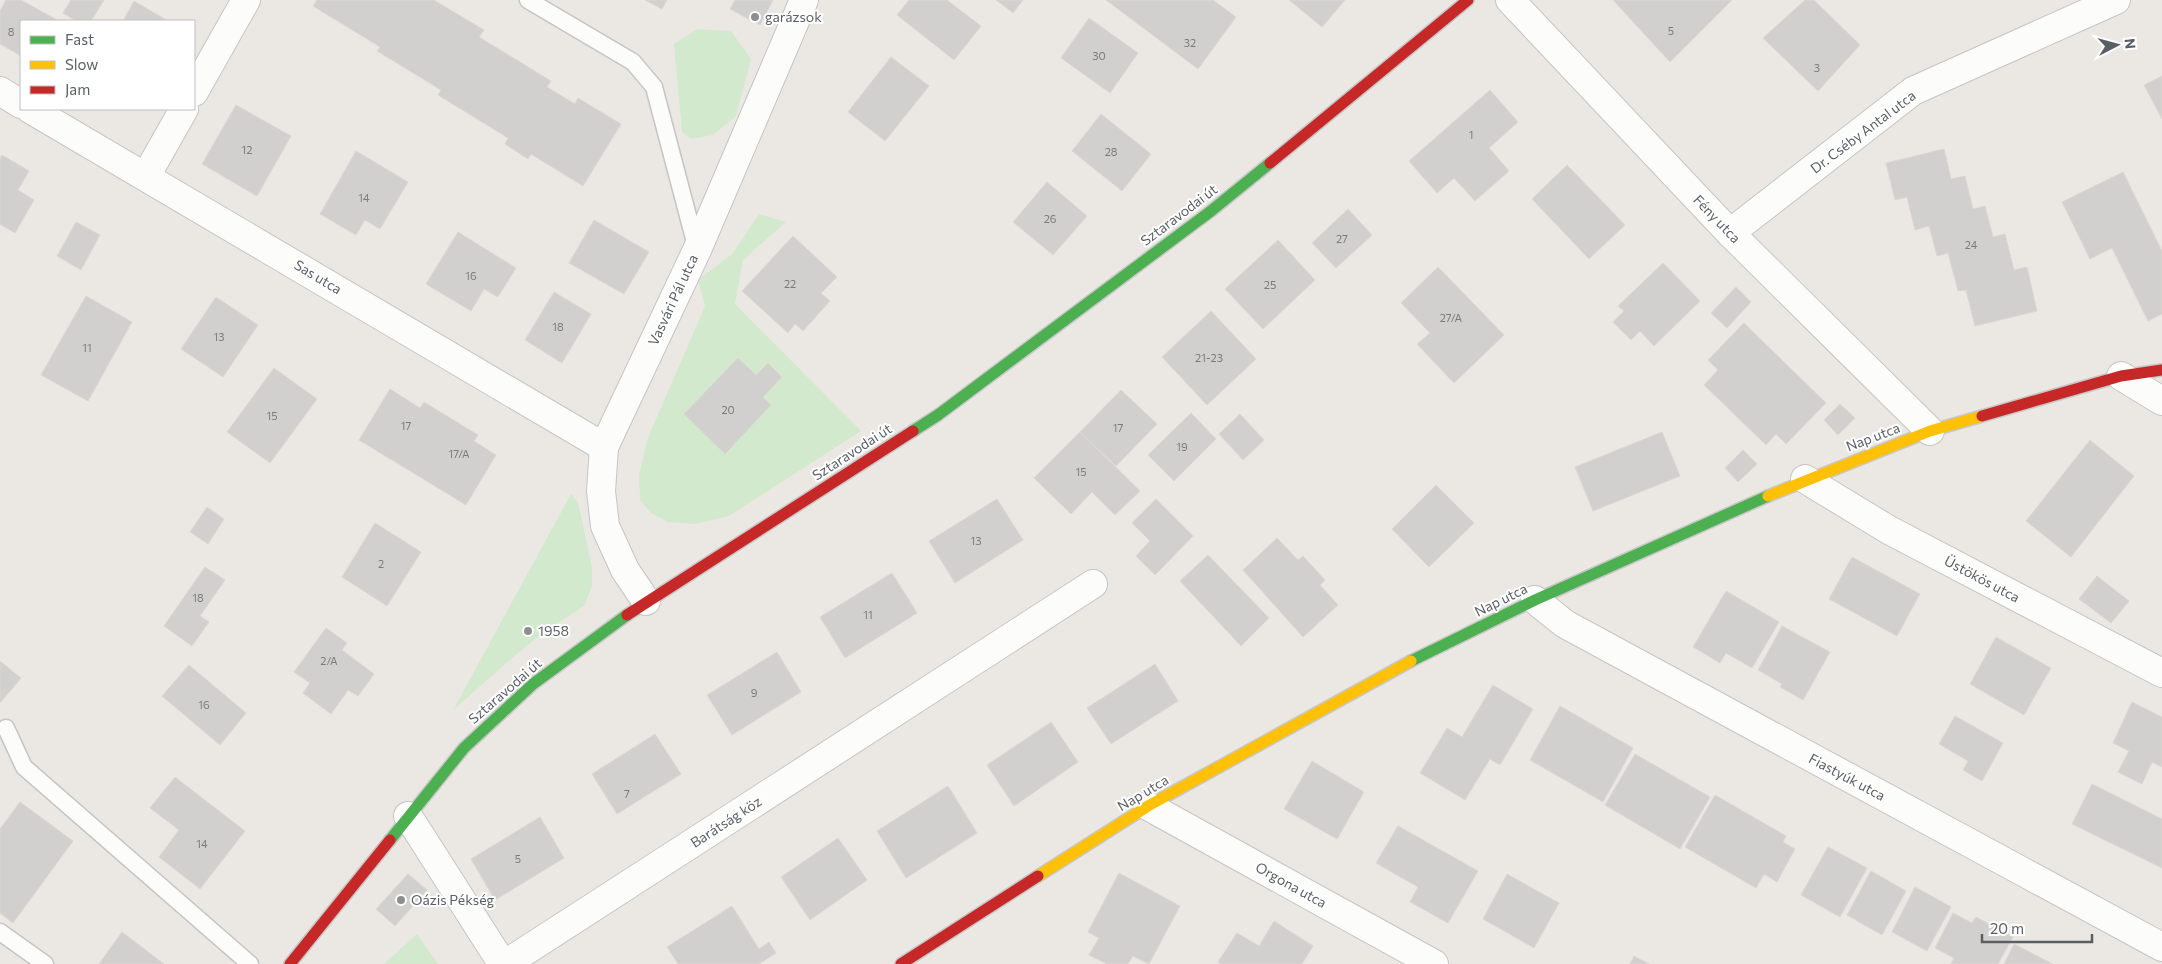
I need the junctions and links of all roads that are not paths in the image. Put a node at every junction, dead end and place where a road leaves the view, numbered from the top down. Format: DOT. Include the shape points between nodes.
graph roads {
  1 [pos="246,0"];
  2 [pos="528,0"];
  3 [pos="804,0"];
  4 [pos="1468,0"];
  5 [pos="1510,0"];
  6 [pos="2116,0"];
  7 [pos="195,90"];
  8 [pos="0,91"];
  9 [pos="20,103"];
  10 [pos="32,110"];
  11 [pos="183,110"];
  12 [pos="146,176"];
  13 [pos="1730,233"];
  14 [pos="697,250"];
  15 [pos="2162,370"];
  16 [pos="2121,376"];
  17 [pos="2162,402"];
  18 [pos="1930,431"];
  19 [pos="604,447"];
  20 [pos="1805,478"];
  21 [pos="1093,584"];
  22 [pos="1535,600"];
  23 [pos="646,601"];
  24 [pos="2162,673"];
  25 [pos="6,728"];
  26 [pos="1148,806"];
  27 [pos="408,816"];
  28 [pos="0,932"];
  29 [pos="2162,947"];
  30 [pos="45,964"];
  31 [pos="250,964"];
  32 [pos="290,964"];
  33 [pos="901,964"];
  34 [pos="1434,964"];
  1 -- 7 [label="street"];
  2 -- 14 [label="lane" via="633,62 654,87"];
  3 -- 14 [label="street, Vasvári Pál utca"];
  4 -- 23 [label="street, Sztaravodai út" via="1211,211 938,415"];
  5 -- 13 [label="street, Fény utca"];
  6 -- 13 [label="street, Dr. Cséby Antal utca" via="1913,92"];
  8 -- 9 [label="street"];
  10 -- 12 [label="street, Sas utca"];
  11 -- 12 [label="street"];
  12 -- 19 [label="street, Sas utca"];
  13 -- 18 [label="street, Fény utca"];
  14 -- 19 [label="street, Vasvári Pál utca"];
  15 -- 16 [label="street, Nap utca"];
  16 -- 17 [label="street"];
  16 -- 18 [label="street, Nap utca"];
  18 -- 20 [label="street, Nap utca"];
  19 -- 23 [label="street, Vasvári Pál utca" via="601,492 606,526 625,570"];
  20 -- 22 [label="street, Nap utca"];
  20 -- 24 [label="street, Üstökös utca" via="1888,530"];
  21 -- 27 [label="street, Barátság köz" via="510,961 498,957"];
  22 -- 26 [label="street, Nap utca" via="1389,671"];
  22 -- 29 [label="street, Fiastyúk utca" via="1565,624"];
  23 -- 27 [label="street, Sztaravodai út" via="533,684 464,748"];
  25 -- 31 [label="lane" via="24,767"];
  26 -- 33 [label="street, Nap utca"];
  26 -- 34 [label="street, Orgona utca"];
  27 -- 32 [label="street, Sztaravodai út"];
  28 -- 30 [label="lane"];
}
